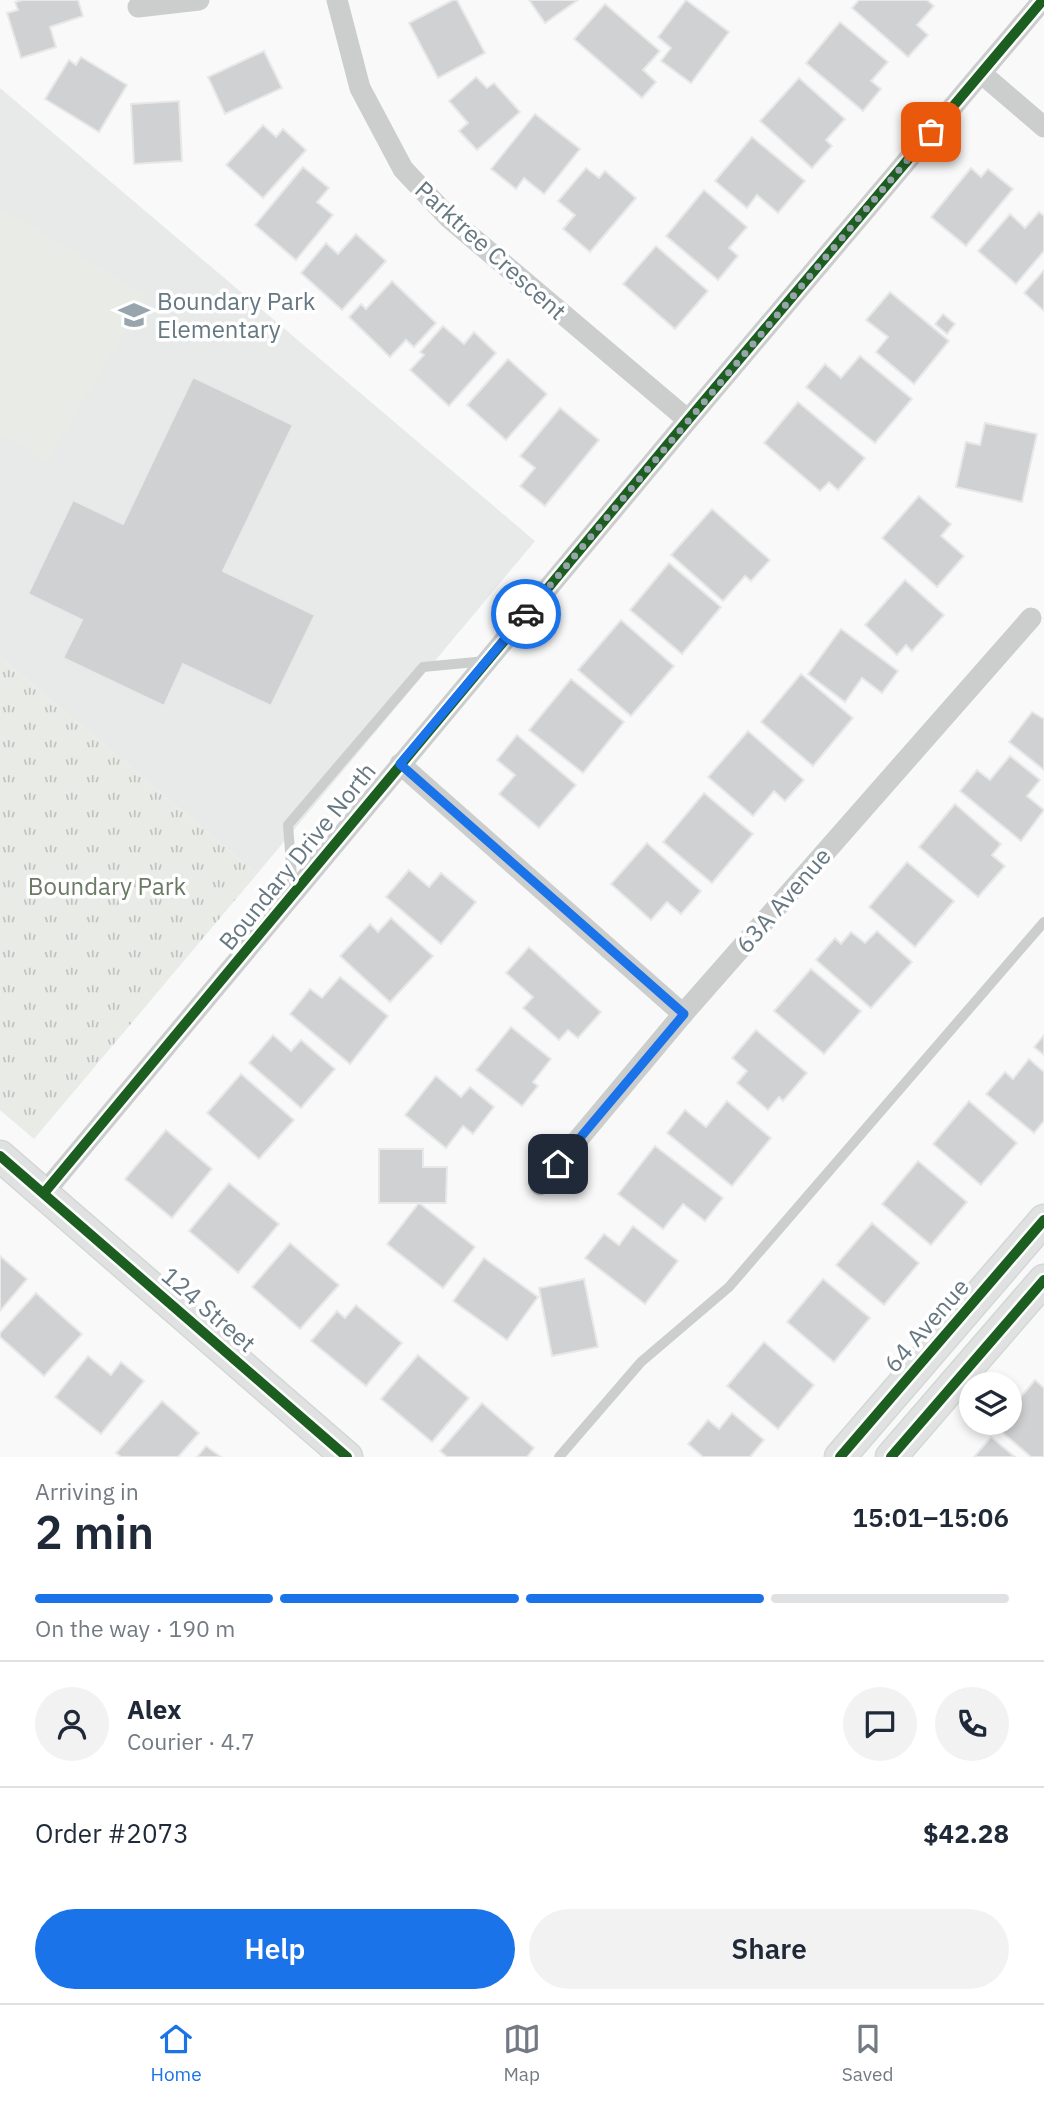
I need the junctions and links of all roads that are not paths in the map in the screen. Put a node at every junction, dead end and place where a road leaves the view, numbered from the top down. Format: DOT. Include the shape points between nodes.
graph roads {
  1 [pos="199,0"];
  2 [pos="337,0"];
  3 [pos="1043,0"];
  4 [pos="138,7"];
  5 [pos="981,73"];
  6 [pos="1044,127"];
  7 [pos="688,420"];
  8 [pos="1031,618"];
  9 [pos="486,661"];
  10 [pos="400,764"];
  11 [pos="293,892"];
  12 [pos="1044,922"];
  13 [pos="684,1014"];
  14 [pos="0,1156"];
  15 [pos="540,1185"];
  16 [pos="44,1193"];
  17 [pos="1044,1220"];
  18 [pos="1044,1280"];
  19 [pos="339,1455"];
  20 [pos="559,1457"];
  21 [pos="840,1457"];
  22 [pos="891,1457"];
  1 -- 4 [label="street"];
  2 -- 7 [label="street, Parktree Crescent" via="360,88 402,169 449,218"];
  3 -- 5 [label="street, Boundary Drive North"];
  5 -- 6 [label="street"];
  5 -- 7 [label="street, Boundary Drive North"];
  7 -- 9 [label="street, Boundary Drive North"];
  8 -- 13 [label="street, 63A Avenue"];
  9 -- 10 [label="street, Boundary Drive North"];
  9 -- 11 [label="lane" via="423,667 288,825"];
  10 -- 11 [label="street, Boundary Drive North"];
  10 -- 13 [label="street"];
  11 -- 16 [label="street, Boundary Drive North"];
  12 -- 20 [label="lane" via="729,1287 641,1362"];
  13 -- 15 [label="street, 63A Avenue"];
  14 -- 16 [label="main road, 124 Street"];
  16 -- 19 [label="main road, 124 Street"];
  17 -- 21 [label="main road, 64 Avenue"];
  18 -- 22 [label="main road"];
}
